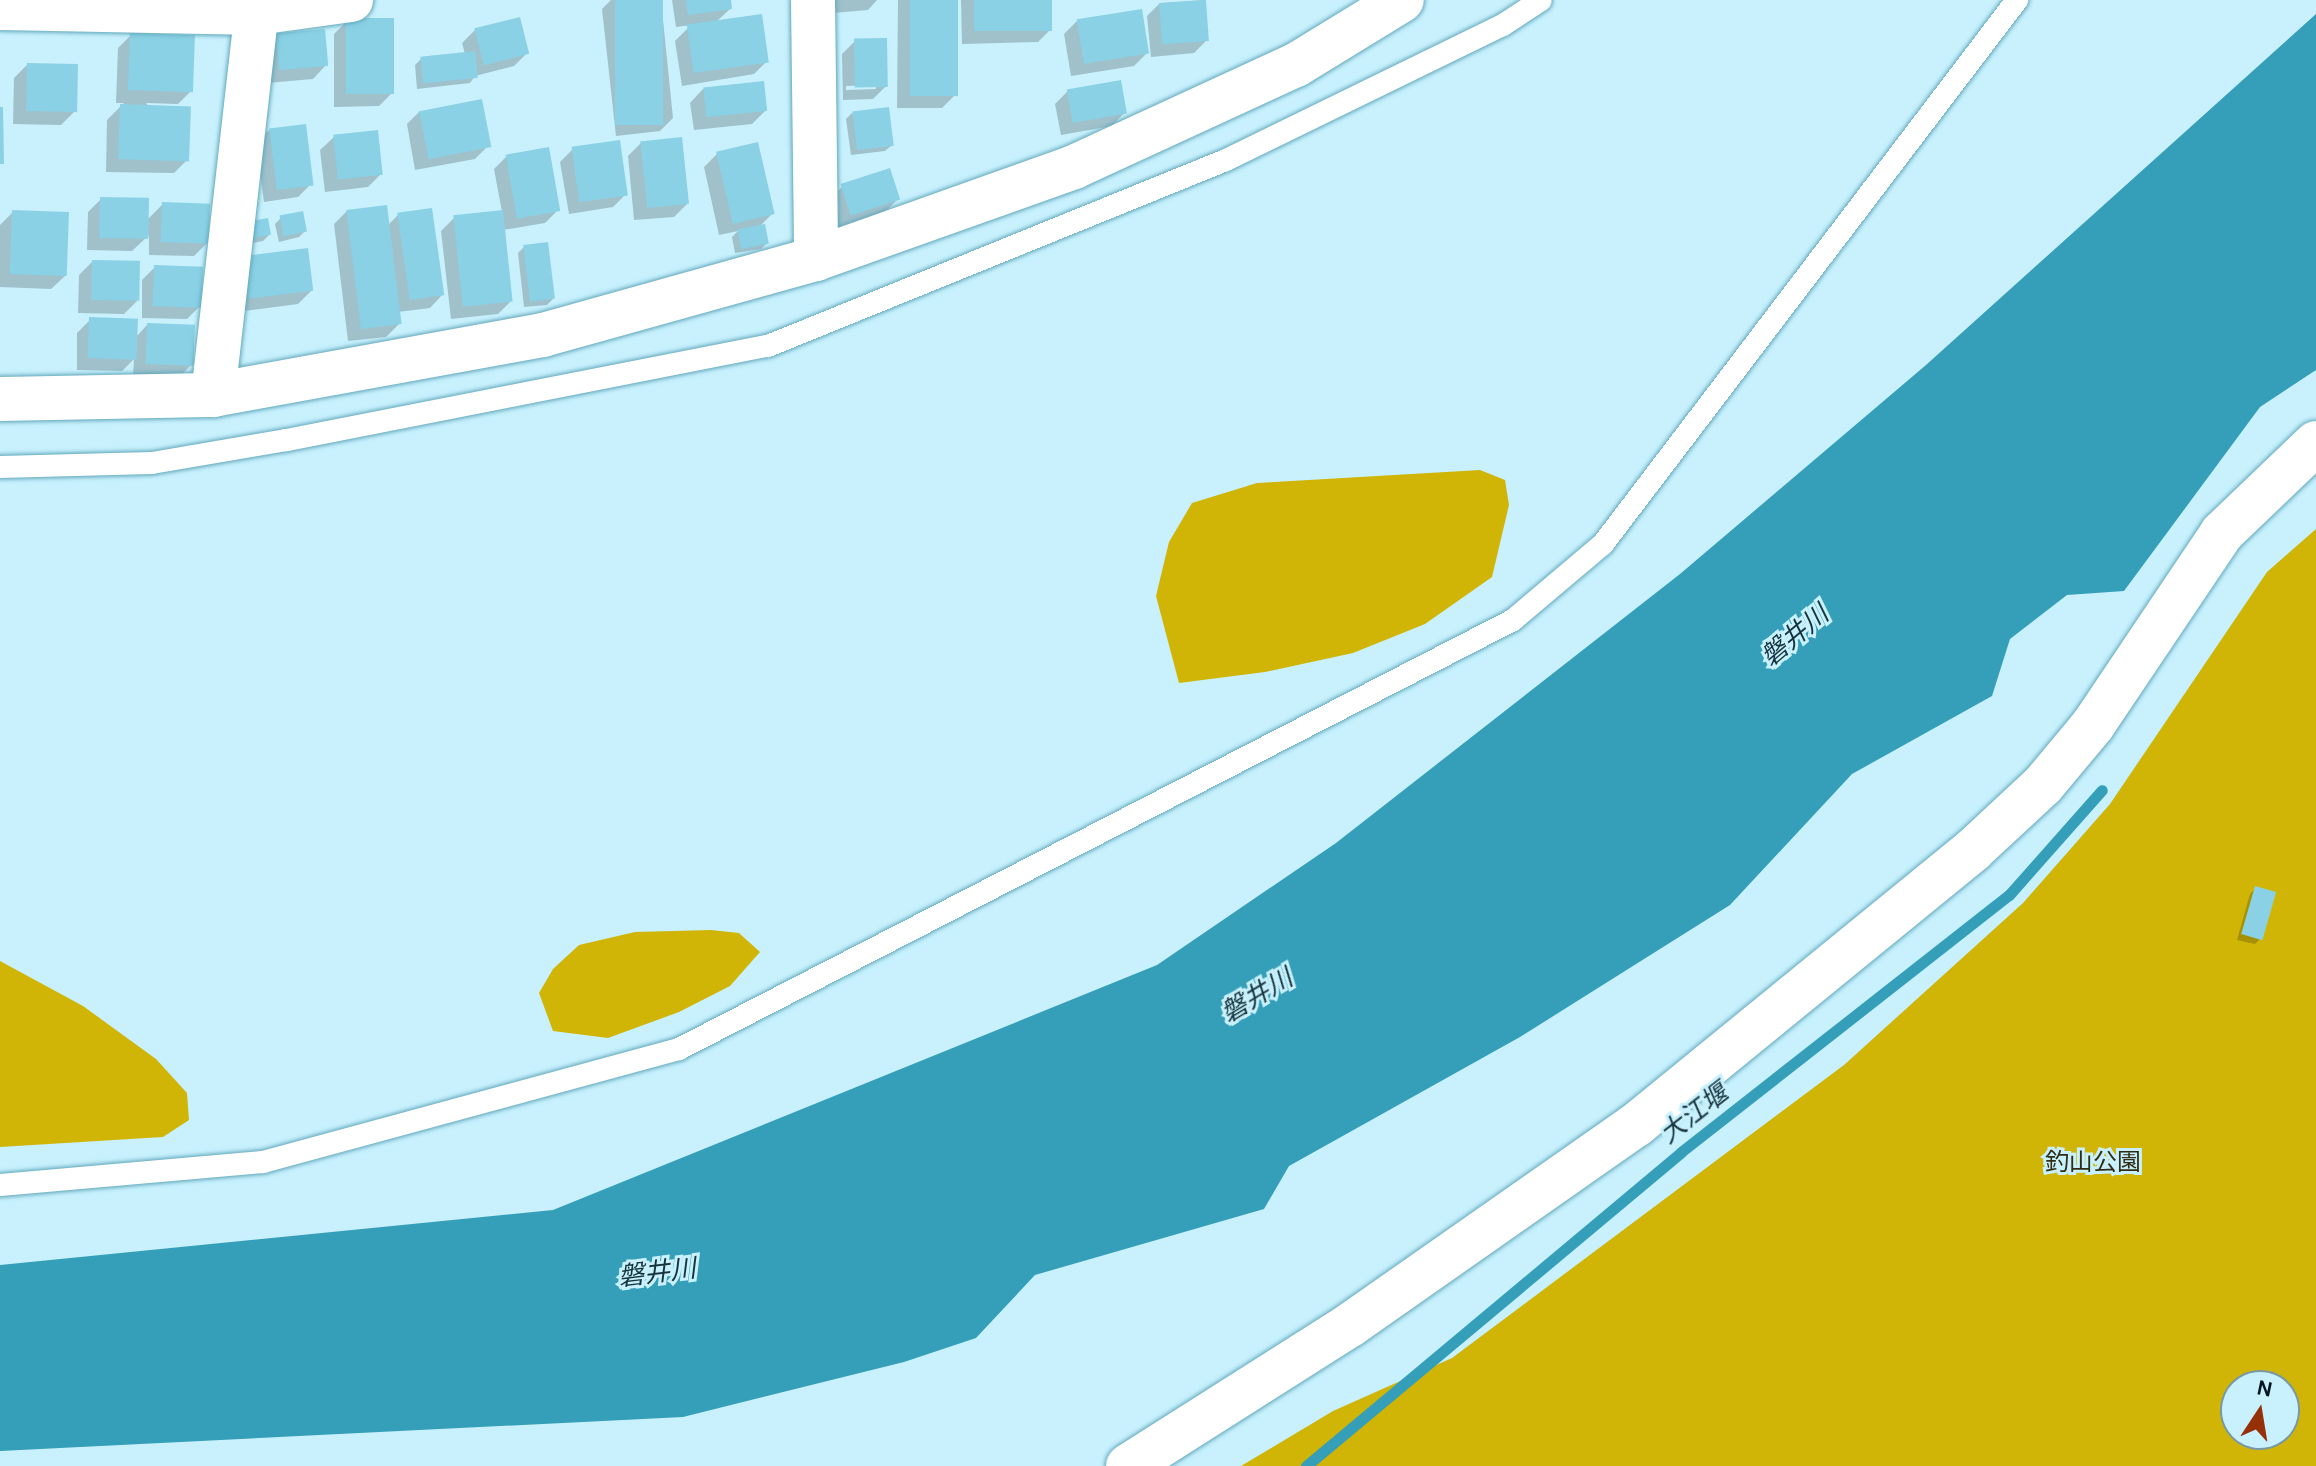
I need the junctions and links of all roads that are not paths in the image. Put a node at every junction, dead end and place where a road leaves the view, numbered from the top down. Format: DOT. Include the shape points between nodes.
graph roads {
  1 [pos="351,0"];
  2 [pos="813,0"];
  3 [pos="1402,0"];
  4 [pos="1541,0"];
  5 [pos="2017,0"];
  6 [pos="257,7"];
  7 [pos="0,8"];
  8 [pos="816,259"];
  9 [pos="213,395"];
  10 [pos="0,399"];
  11 [pos="2316,443"];
  12 [pos="0,467"];
  13 [pos="0,1185"];
  14 [pos="1128,1466"];
  1 -- 6 [label="street"];
  2 -- 8 [label="street"];
  3 -- 8 [label="street" via="1296,65 1074,167"];
  4 -- 12 [label="lane" via="1503,25 1226,160 768,346 152,463"];
  5 -- 13 [label="lane" via="1603,544 1513,620 679,1049 263,1162"];
  6 -- 7 [label="street"];
  6 -- 9 [label="street"];
  8 -- 9 [label="street" via="543,335"];
  9 -- 10 [label="street"];
  11 -- 14 [label="street" via="2222,533 2093,725 2043,785 1973,850 1636,1125 1350,1325"];
}
